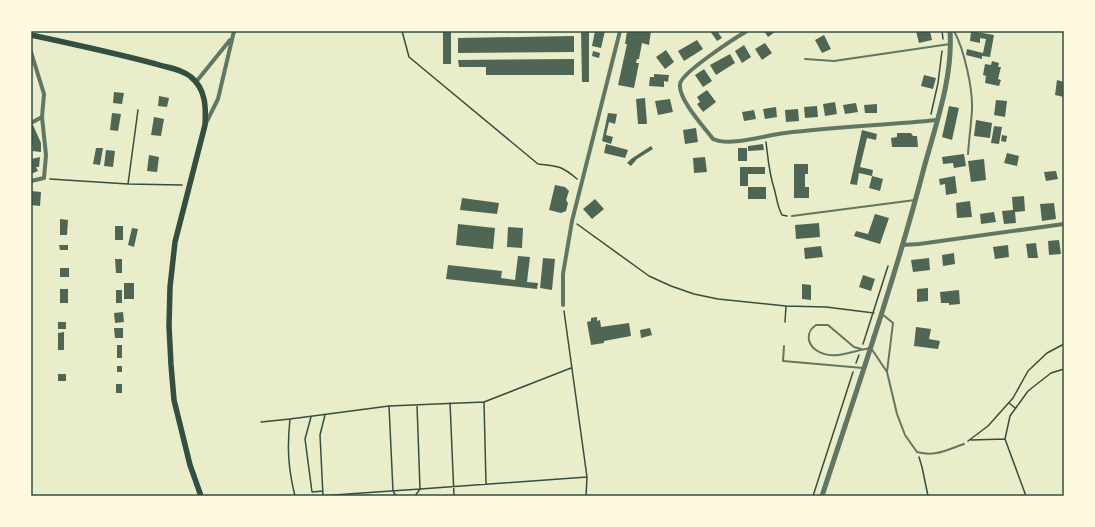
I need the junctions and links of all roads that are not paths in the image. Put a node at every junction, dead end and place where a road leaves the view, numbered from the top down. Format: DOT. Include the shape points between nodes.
graph roads {
  1 [pos="234,31"];
  2 [pos="620,31"];
  3 [pos="747,31"];
  4 [pos="950,31"];
  5 [pos="954,31"];
  6 [pos="31,35"];
  7 [pos="231,38"];
  8 [pos="951,44"];
  9 [pos="31,52"];
  10 [pos="805,59"];
  11 [pos="196,82"];
  12 [pos="42,117"];
  13 [pos="937,120"];
  14 [pos="31,122"];
  15 [pos="205,125"];
  16 [pos="968,154"];
  17 [pos="31,181"];
  18 [pos="916,200"];
  19 [pos="792,216"];
  20 [pos="1064,224"];
  21 [pos="902,244"];
  22 [pos="563,305"];
  23 [pos="881,313"];
  24 [pos="784,346"];
  25 [pos="870,348"];
  26 [pos="861,349"];
  27 [pos="864,368"];
  28 [pos="888,372"];
  29 [pos="964,444"];
  30 [pos="201,496"];
  31 [pos="822,496"];
  1 -- 7 [label="street"];
  2 -- 22 [label="street" via="572,221 563,274"];
  3 -- 13 [label="street" via="728,42 686,75 680,84 684,101 713,138 720,142 785,133"];
  4 -- 8 [label="street"];
  5 -- 16 [label="lane" via="958,38 971,94"];
  6 -- 11 [label="main road" via="145,61 180,71"];
  7 -- 11 [label="street"];
  7 -- 15 [label="street" via="218,99"];
  8 -- 10 [label="lane" via="834,61"];
  8 -- 13 [label="street" via="947,84"];
  9 -- 12 [label="street" via="44,94"];
  11 -- 15 [label="main road" via="206,107"];
  12 -- 14 [label="street"];
  12 -- 17 [label="street" via="46,155 44,178"];
  13 -- 18 [label="street"];
  15 -- 30 [label="main road" via="175,242 169,326 174,400 190,465"];
  18 -- 19 [label="lane"];
  18 -- 21 [label="street"];
  20 -- 21 [label="street" via="919,244"];
  21 -- 23 [label="street"];
  23 -- 25 [label="street"];
  23 -- 28 [label="lane" via="893,323"];
  24 -- 27 [label="lane" via="783,361"];
  25 -- 26 [label="lane"];
  25 -- 27 [label="street"];
  25 -- 28 [label="lane"];
  26 -- 26 [label="lane" via="854,347 828,325 816,325 808,335 810,343 820,352 838,355"];
  27 -- 31 [label="street"];
  28 -- 29 [label="lane" via="897,414 905,435 917,452 928,455"];
}
